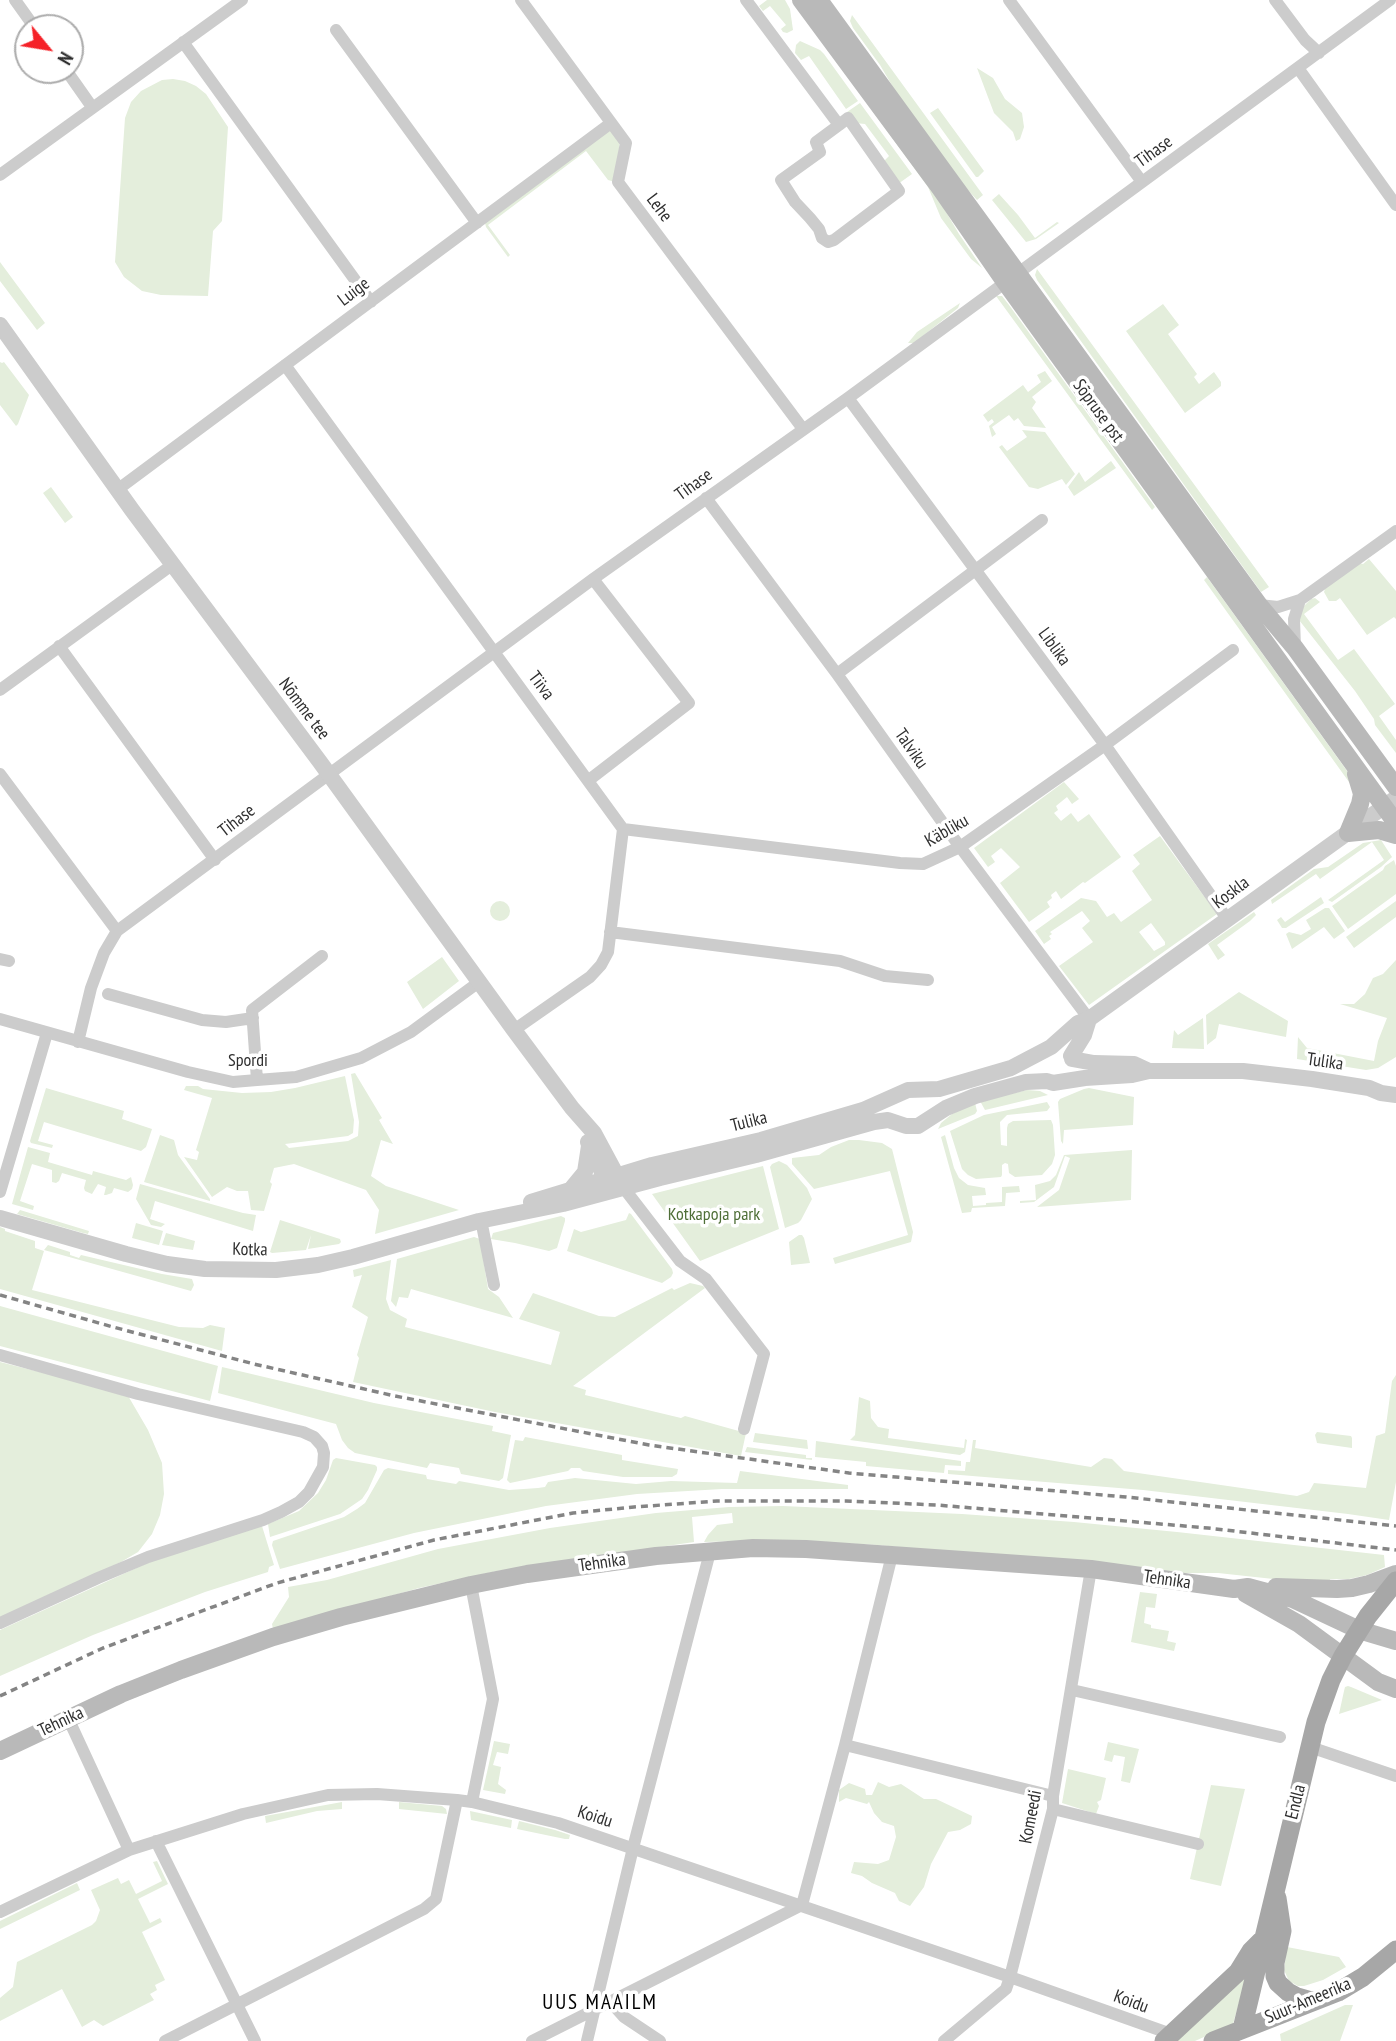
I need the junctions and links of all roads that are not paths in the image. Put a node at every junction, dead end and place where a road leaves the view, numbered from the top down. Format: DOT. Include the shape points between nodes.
graph roads {
  1 [pos="242,0"];
  2 [pos="522,0"];
  3 [pos="746,0"];
  4 [pos="801,0"];
  5 [pos="819,0"];
  6 [pos="1009,0"];
  7 [pos="1275,0"];
  8 [pos="1390,0"];
  9 [pos="336,30"];
  10 [pos="183,42"];
  11 [pos="1319,53"];
  12 [pos="1298,68"];
  13 [pos="76,84"];
  14 [pos="92,107"];
  15 [pos="611,123"];
  16 [pos="839,125"];
  17 [pos="0,175"];
  18 [pos="1142,182"];
  19 [pos="1396,205"];
  20 [pos="477,223"];
  21 [pos="1012,277"];
  22 [pos="371,302"];
  23 [pos="2,329"];
  24 [pos="285,365"];
  25 [pos="848,398"];
  26 [pos="803,429"];
  27 [pos="117,490"];
  28 [pos="706,498"];
  29 [pos="1042,520"];
  30 [pos="1396,531"];
  31 [pos="172,565"];
  32 [pos="975,570"];
  33 [pos="593,579"];
  34 [pos="1300,600"];
  35 [pos="1259,605"];
  36 [pos="59,646"];
  37 [pos="1295,648"];
  38 [pos="1233,650"];
  39 [pos="494,653"];
  40 [pos="837,674"];
  41 [pos="0,690"];
  42 [pos="1105,745"];
  43 [pos="1373,757"];
  44 [pos="1352,761"];
  45 [pos="1396,769"];
  46 [pos="0,774"];
  47 [pos="328,774"];
  48 [pos="589,780"];
  49 [pos="1396,787"];
  50 [pos="1390,802"];
  51 [pos="1396,823"];
  52 [pos="623,829"];
  53 [pos="1348,833"];
  54 [pos="1396,835"];
  55 [pos="960,848"];
  56 [pos="215,860"];
  57 [pos="1228,920"];
  58 [pos="117,930"];
  59 [pos="610,932"];
  60 [pos="322,956"];
  61 [pos="928,980"];
  62 [pos="479,982"];
  63 [pos="108,994"];
  64 [pos="253,1018"];
  65 [pos="0,1019"];
  66 [pos="1087,1027"];
  67 [pos="514,1030"];
  68 [pos="47,1032"];
  69 [pos="78,1042"];
  70 [pos="1046,1050"];
  71 [pos="1071,1057"];
  72 [pos="1109,1062"];
  73 [pos="1149,1071"];
  74 [pos="257,1080"];
  75 [pos="1054,1081"];
  76 [pos="1396,1083"];
  77 [pos="1369,1088"];
  78 [pos="918,1090"];
  79 [pos="898,1095"];
  80 [pos="1396,1095"];
  81 [pos="927,1119"];
  82 [pos="901,1123"];
  83 [pos="592,1138"];
  84 [pos="722,1156"];
  85 [pos="652,1165"];
  86 [pos="616,1180"];
  87 [pos="571,1189"];
  88 [pos="0,1192"];
  89 [pos="500,1215"];
  90 [pos="0,1218"];
  91 [pos="481,1220"];
  92 [pos="494,1285"];
  93 [pos="0,1355"];
  94 [pos="744,1429"];
  95 [pos="710,1552"];
  96 [pos="892,1555"];
  97 [pos="1091,1569"];
  98 [pos="1396,1574"];
  99 [pos="1396,1581"];
  100 [pos="471,1585"];
  101 [pos="1241,1588"];
  102 [pos="0,1623"];
  103 [pos="1359,1630"];
  104 [pos="1396,1641"];
  105 [pos="1343,1656"];
  106 [pos="1360,1669"];
  107 [pos="1396,1679"];
  108 [pos="1396,1689"];
  109 [pos="1072,1690"];
  110 [pos="68,1718"];
  111 [pos="1280,1737"];
  112 [pos="845,1745"];
  113 [pos="1310,1747"];
  114 [pos="0,1751"];
  115 [pos="1396,1776"];
  116 [pos="457,1800"];
  117 [pos="472,1802"];
  118 [pos="1053,1803"];
  119 [pos="156,1841"];
  120 [pos="1198,1844"];
  121 [pos="633,1848"];
  122 [pos="129,1850"];
  123 [pos="1276,1887"];
  124 [pos="802,1905"];
  125 [pos="0,1912"];
  126 [pos="1264,1937"];
  127 [pos="1396,1950"];
  128 [pos="1010,1977"];
  129 [pos="614,2000"];
  130 [pos="1311,2001"];
  131 [pos="237,2004"];
  132 [pos="593,2011"];
  133 [pos="1240,2035"];
  134 [pos="1168,2038"];
  135 [pos="165,2041"];
  136 [pos="255,2041"];
  137 [pos="532,2041"];
  138 [pos="587,2041"];
  139 [pos="660,2041"];
  140 [pos="944,2041"];
  141 [pos="1213,2041"];
  1 -- 10 [label="street"];
  2 -- 15 [label="street, Lehe"];
  3 -- 16 [label="street"];
  4 -- 21 [label="main road, Sõpruse pst"];
  5 -- 21 [label="main road, Sõpruse pst"];
  6 -- 18 [label="street"];
  7 -- 11 [label="street"];
  8 -- 11 [label="street, Tihase"];
  9 -- 20 [label="street"];
  10 -- 14 [label="street"];
  10 -- 22 [label="street"];
  11 -- 12 [label="street, Tihase"];
  12 -- 18 [label="street, Tihase"];
  12 -- 19 [label="street"];
  13 -- 14 [label="street"];
  14 -- 17 [label="street"];
  15 -- 20 [label="street, Luige"];
  15 -- 26 [label="street, Lehe" via="626,144 618,182"];
  16 -- 16 [label="street" via="816,142 820,152 781,180 828,242 899,191 848,118"];
  18 -- 21 [label="street, Tihase"];
  20 -- 22 [label="street, Luige"];
  21 -- 25 [label="street, Tihase"];
  21 -- 35 [label="main road, Sõpruse pst"];
  21 -- 44 [label="main road, Sõpruse pst"];
  22 -- 24 [label="street, Luige"];
  23 -- 27 [label="street, Nõmme tee"];
  24 -- 27 [label="street, Luige"];
  24 -- 39 [label="street, Tiiva"];
  25 -- 26 [label="street, Tihase"];
  25 -- 32 [label="street, Liblika"];
  26 -- 28 [label="street, Tihase"];
  27 -- 31 [label="street, Nõmme tee"];
  28 -- 33 [label="street, Tihase"];
  28 -- 40 [label="street, Talviku"];
  29 -- 32 [label="street"];
  30 -- 34 [label="street"];
  31 -- 36 [label="street"];
  31 -- 47 [label="street, Nõmme tee"];
  32 -- 40 [label="street"];
  32 -- 42 [label="street, Liblika"];
  33 -- 39 [label="street, Tihase"];
  33 -- 48 [label="street" via="689,703"];
  34 -- 35 [label="street" via="1278,607"];
  34 -- 37 [label="street" via="1294,619"];
  35 -- 37 [label="main road, Sõpruse pst"];
  36 -- 41 [label="street"];
  36 -- 56 [label="street"];
  37 -- 43 [label="main road, Sõpruse pst"];
  38 -- 42 [label="street, Käbliku"];
  39 -- 47 [label="street, Tihase"];
  39 -- 48 [label="street, Tiiva"];
  40 -- 55 [label="street, Talviku"];
  42 -- 55 [label="street, Käbliku"];
  42 -- 57 [label="street, Liblika"];
  43 -- 45 [label="main road"];
  43 -- 49 [label="main road, Sõpruse pst"];
  44 -- 50 [label="main road, Sõpruse pst"];
  44 -- 53 [label="main road" via="1362,794"];
  46 -- 58 [label="street"];
  47 -- 56 [label="street, Tihase"];
  47 -- 62 [label="street, Nõmme tee"];
  48 -- 52 [label="street, Tiiva"];
  50 -- 51 [label="main road, Sõpruse pst"];
  50 -- 53 [label="street, Koskla"];
  52 -- 55 [label="street, Käbliku" via="917,865"];
  52 -- 59 [label="street"];
  53 -- 54 [label="main road" via="1379,830"];
  53 -- 57 [label="street, Koskla"];
  55 -- 66 [label="street, Talviku"];
  56 -- 58 [label="street, Tihase"];
  57 -- 66 [label="street, Koskla"];
  58 -- 69 [label="street, Tihase" via="91,988"];
  59 -- 61 [label="street" via="839,961 885,976"];
  59 -- 67 [label="street" via="608,952 590,977"];
  60 -- 64 [label="street" via="252,1010"];
  62 -- 67 [label="street, Nõmme tee"];
  62 -- 74 [label="street, Spordi" via="411,1032 361,1058 296,1077"];
  63 -- 64 [label="street" via="202,1020"];
  64 -- 74 [label="street"];
  65 -- 68 [label="street, Spordi"];
  66 -- 70 [label="street, Koskla" via="1078,1023"];
  66 -- 71 [label="street, Koskla"];
  66 -- 72 [label="street" via="1092,1050"];
  67 -- 83 [label="street, Nõmme tee"];
  68 -- 69 [label="street, Spordi"];
  68 -- 88 [label="street"];
  69 -- 74 [label="street, Spordi" via="188,1073 233,1082"];
  70 -- 71 [label="street" via="1061,1047"];
  70 -- 75 [label="street" via="1038,1058 1038,1071"];
  70 -- 78 [label="street" via="975,1080"];
  71 -- 72 [label="street, Tulika"];
  71 -- 75 [label="street" via="1068,1078"];
  72 -- 73 [label="street, Tulika" via="1134,1064"];
  73 -- 75 [label="street, Tulika"];
  73 -- 77 [label="street, Tulika" via="1243,1072"];
  75 -- 81 [label="street, Tulika" via="1026,1082 975,1096"];
  76 -- 77 [label="street, Tulika"];
  77 -- 80 [label="street, Tulika"];
  78 -- 79 [label="street"];
  78 -- 81 [label="street" via="930,1102"];
  79 -- 82 [label="street" via="894,1112"];
  79 -- 84 [label="street, Tulika"];
  81 -- 82 [label="street" via="918,1126"];
  82 -- 84 [label="street, Tulika" via="874,1122"];
  83 -- 85 [label="street" via="626,1161"];
  83 -- 86 [label="street, Nõmme tee"];
  83 -- 87 [label="street" via="585,1172"];
  84 -- 85 [label="street, Tulika"];
  84 -- 86 [label="street, Tulika"];
  85 -- 86 [label="street, Tulika"];
  86 -- 87 [label="street, Kotka"];
  86 -- 89 [label="street, Kotka" via="563,1204"];
  86 -- 94 [label="street" via="680,1261 706,1279 764,1354"];
  87 -- 89 [label="street, Kotka"];
  89 -- 91 [label="street, Kotka"];
  90 -- 91 [label="street, Kotka" via="167,1264 276,1270 353,1258"];
  91 -- 92 [label="street"];
  93 -- 102 [label="street" via="138,1394 303,1432 314,1437 324,1453 323,1467 309,1492 281,1512 148,1557"];
  95 -- 96 [label="main road, Tehnika" via="753,1548"];
  95 -- 100 [label="main road, Tehnika" via="607,1562"];
  95 -- 121 [label="street"];
  96 -- 97 [label="main road, Tehnika"];
  96 -- 112 [label="street"];
  97 -- 101 [label="main road, Tehnika"];
  97 -- 109 [label="street, Komeedi"];
  98 -- 101 [label="main road" via="1347,1588"];
  99 -- 103 [label="main road, Endla"];
  100 -- 110 [label="main road, Tehnika" via="273,1637 169,1674"];
  100 -- 117 [label="street" via="493,1699"];
  101 -- 103 [label="main road, Tehnika" via="1293,1599"];
  101 -- 105 [label="main road, Tehnika"];
  103 -- 104 [label="main road, Tehnika"];
  103 -- 105 [label="main road, Endla"];
  105 -- 106 [label="main road, Tehnika"];
  105 -- 113 [label="main road, Endla"];
  106 -- 107 [label="main road"];
  106 -- 108 [label="main road, Tehnika"];
  109 -- 111 [label="street"];
  109 -- 118 [label="street, Komeedi"];
  110 -- 114 [label="main road, Tehnika"];
  110 -- 122 [label="street"];
  112 -- 118 [label="street"];
  112 -- 124 [label="street"];
  113 -- 115 [label="street"];
  113 -- 123 [label="main road, Endla"];
  116 -- 117 [label="street, Koidu"];
  116 -- 119 [label="street, Koidu" via="328,1795 243,1814"];
  116 -- 131 [label="street" via="436,1899"];
  117 -- 121 [label="street, Koidu"];
  118 -- 120 [label="street"];
  118 -- 128 [label="street, Komeedi"];
  119 -- 122 [label="street, Koidu"];
  119 -- 131 [label="street"];
  121 -- 124 [label="street, Koidu"];
  121 -- 132 [label="street"];
  122 -- 125 [label="street, Koidu"];
  123 -- 126 [label="main road, Endla"];
  123 -- 130 [label="main road" via="1282,1931 1275,1976 1288,1992"];
  124 -- 128 [label="street, Koidu"];
  124 -- 129 [label="street"];
  126 -- 133 [label="main road, Endla"];
  126 -- 134 [label="main road" via="1238,1972"];
  127 -- 130 [label="main road, Suur-Ameerika" via="1347,1987"];
  128 -- 134 [label="street, Koidu"];
  128 -- 140 [label="street, Komeedi" via="1006,1989"];
  129 -- 132 [label="street"];
  129 -- 139 [label="street" via="624,2017"];
  130 -- 133 [label="main road, Suur-Ameerika"];
  131 -- 135 [label="street"];
  131 -- 136 [label="street"];
  132 -- 137 [label="street"];
  132 -- 138 [label="street"];
  133 -- 141 [label="main road, Suur-Ameerika"];
}
